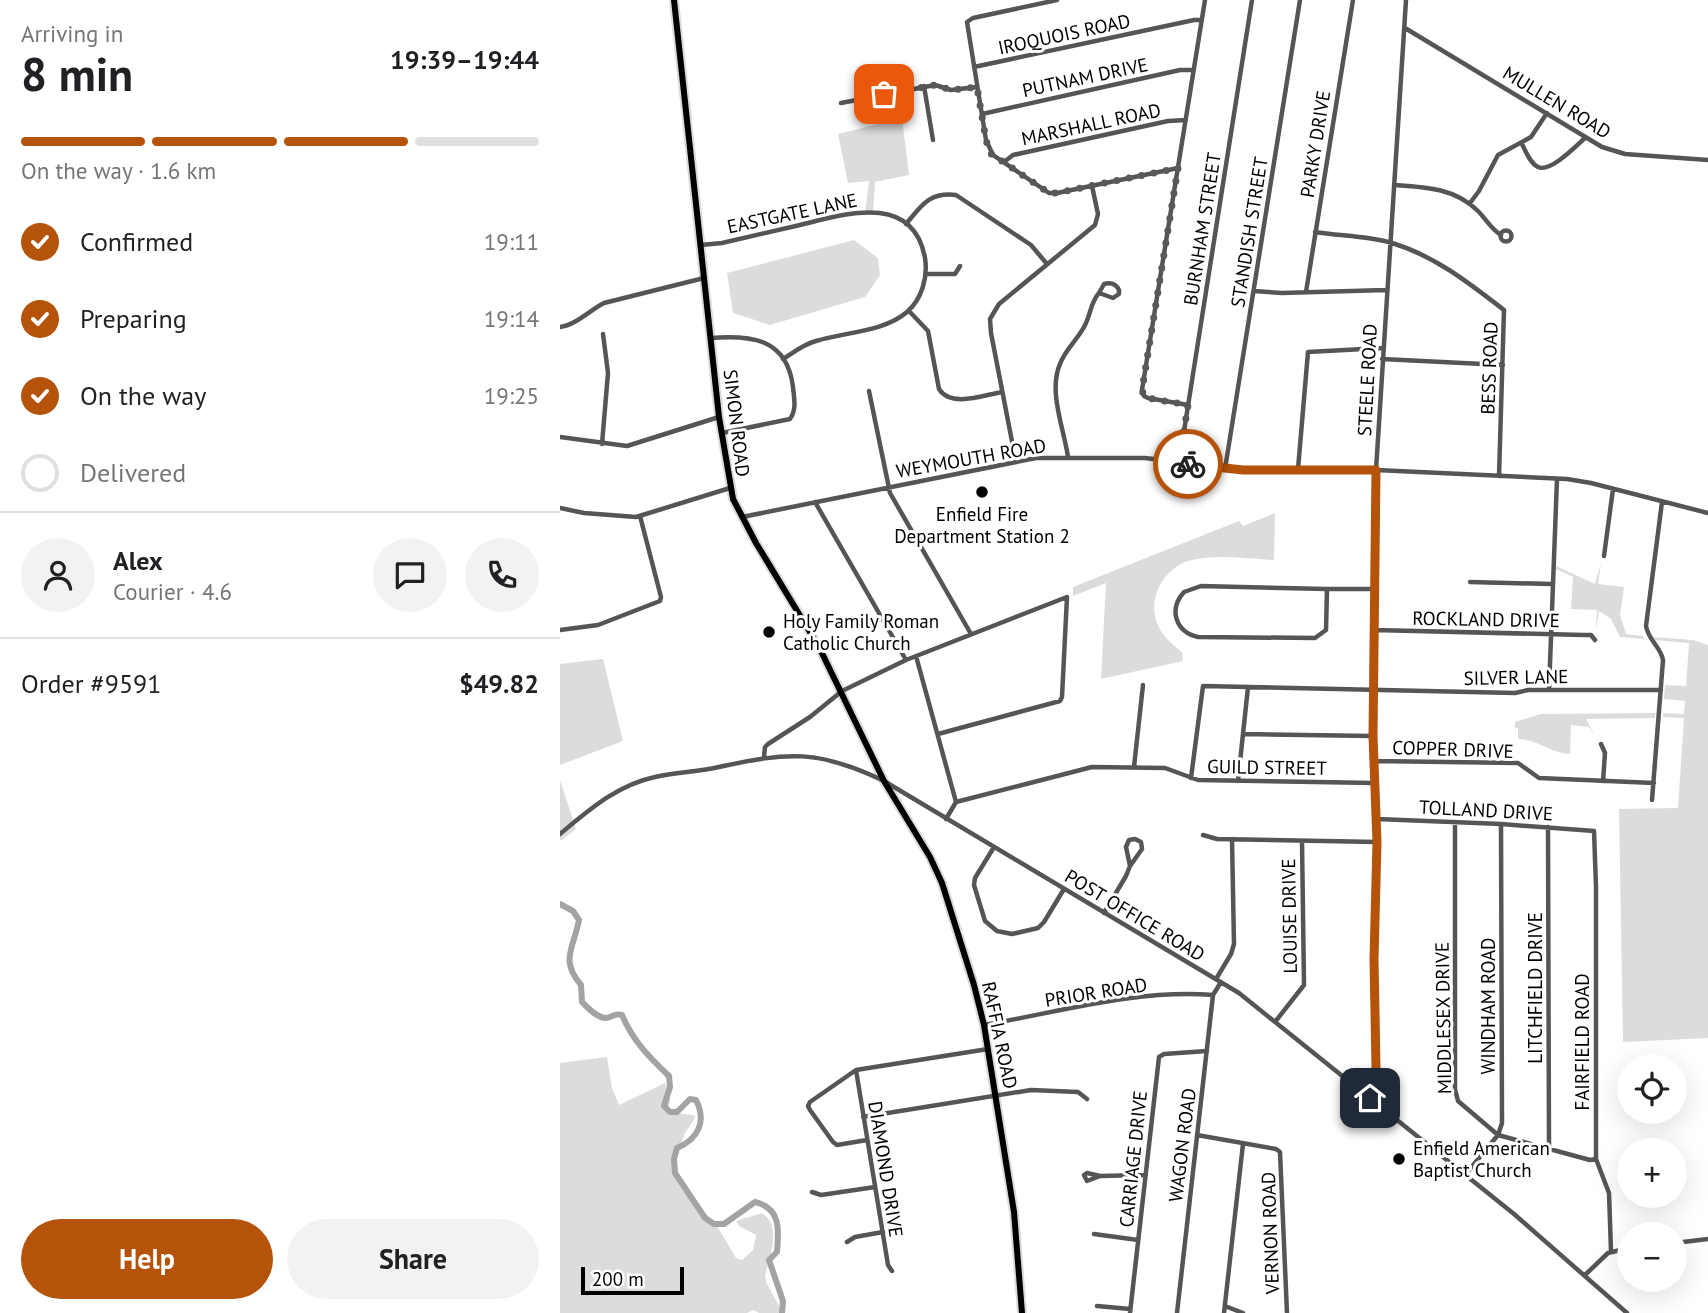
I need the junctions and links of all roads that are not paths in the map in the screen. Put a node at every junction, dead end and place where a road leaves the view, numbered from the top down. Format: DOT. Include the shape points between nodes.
graph roads {
  1 [pos="674,0"];
  2 [pos="1057,0"];
  3 [pos="1205,0"];
  4 [pos="1252,0"];
  5 [pos="1300,0"];
  6 [pos="1353,0"];
  7 [pos="1406,0"];
  8 [pos="1202,20"];
  9 [pos="1405,28"];
  10 [pos="973,68"];
  11 [pos="1194,70"];
  12 [pos="924,86"];
  13 [pos="977,87"];
  14 [pos="841,103"];
  15 [pos="1547,113"];
  16 [pos="982,114"];
  17 [pos="1186,120"];
  18 [pos="1585,138"];
  19 [pos="933,140"];
  20 [pos="1522,144"];
  21 [pos="1708,160"];
  22 [pos="1004,162"];
  23 [pos="1178,168"];
  24 [pos="1394,185"];
  25 [pos="1092,186"];
  26 [pos="1469,203"];
  27 [pos="906,224"];
  28 [pos="1315,232"];
  29 [pos="1501,235"];
  30 [pos="1390,243"];
  31 [pos="701,245"];
  32 [pos="1047,264"];
  33 [pos="961,266"];
  34 [pos="926,274"];
  35 [pos="705,278"];
  36 [pos="1386,290"];
  37 [pos="1254,291"];
  38 [pos="1306,292"];
  39 [pos="1099,293"];
  40 [pos="909,311"];
  41 [pos="560,327"];
  42 [pos="603,334"];
  43 [pos="711,338"];
  44 [pos="1382,348"];
  45 [pos="783,359"];
  46 [pos="1382,359"];
  47 [pos="1503,365"];
  48 [pos="869,391"];
  49 [pos="1002,392"];
  50 [pos="1188,405"];
  51 [pos="719,417"];
  52 [pos="721,433"];
  53 [pos="560,437"];
  54 [pos="602,443"];
  55 [pos="1068,457"];
  56 [pos="1016,462"];
  57 [pos="1179,463"];
  58 [pos="1225,469"];
  59 [pos="1298,469"];
  60 [pos="1376,470"];
  61 [pos="1499,476"];
  62 [pos="1557,479"];
  63 [pos="888,487"];
  64 [pos="730,488"];
  65 [pos="1613,489"];
  66 [pos="814,502"];
  67 [pos="1662,502"];
  68 [pos="560,508"];
  69 [pos="1708,513"];
  70 [pos="640,516"];
  71 [pos="741,518"];
  72 [pos="1604,556"];
  73 [pos="1469,582"];
  74 [pos="1551,584"];
  75 [pos="1327,589"];
  76 [pos="1374,589"];
  77 [pos="560,630"];
  78 [pos="1373,631"];
  79 [pos="971,634"];
  80 [pos="1550,634"];
  81 [pos="1595,640"];
  82 [pos="916,656"];
  83 [pos="906,660"];
  84 [pos="1143,685"];
  85 [pos="1248,687"];
  86 [pos="1373,689"];
  87 [pos="1549,690"];
  88 [pos="1661,690"];
  89 [pos="842,691"];
  90 [pos="938,734"];
  91 [pos="1244,734"];
  92 [pos="1373,736"];
  93 [pos="1601,744"];
  94 [pos="764,757"];
  95 [pos="1374,761"];
  96 [pos="1134,767"];
  97 [pos="1191,778"];
  98 [pos="884,781"];
  99 [pos="1238,781"];
  100 [pos="1603,781"];
  101 [pos="1375,783"];
  102 [pos="1654,783"];
  103 [pos="1652,800"];
  104 [pos="956,802"];
  105 [pos="946,819"];
  106 [pos="1377,819"];
  107 [pos="1455,822"];
  108 [pos="1501,824"];
  109 [pos="1548,827"];
  110 [pos="1594,831"];
  111 [pos="560,834"];
  112 [pos="1203,835"];
  113 [pos="1232,839"];
  114 [pos="1302,841"];
  115 [pos="1377,842"];
  116 [pos="994,847"];
  117 [pos="1130,866"];
  118 [pos="1064,889"];
  119 [pos="1104,913"];
  120 [pos="1219,980"];
  121 [pos="1213,995"];
  122 [pos="1275,1021"];
  123 [pos="984,1025"];
  124 [pos="988,1049"];
  125 [pos="1207,1051"];
  126 [pos="856,1070"];
  127 [pos="996,1094"];
  128 [pos="1370,1098"];
  129 [pos="1087,1099"];
  130 [pos="863,1116"];
  131 [pos="1198,1135"];
  132 [pos="1498,1135"];
  133 [pos="867,1140"];
  134 [pos="1243,1144"];
  135 [pos="1549,1149"];
  136 [pos="1596,1159"];
  137 [pos="1145,1175"];
  138 [pos="1465,1175"];
  139 [pos="1100,1176"];
  140 [pos="875,1187"];
  141 [pos="812,1192"];
  142 [pos="883,1232"];
  143 [pos="1094,1234"];
  144 [pos="1708,1239"];
  145 [pos="1138,1240"];
  146 [pos="847,1242"];
  147 [pos="1687,1242"];
  148 [pos="1617,1250"];
  149 [pos="1611,1251"];
  150 [pos="891,1270"];
  151 [pos="1585,1275"];
  152 [pos="1097,1306"];
  153 [pos="1225,1306"];
  154 [pos="1130,1311"];
  155 [pos="1022,1313"];
  156 [pos="1177,1313"];
  157 [pos="1224,1313"];
  158 [pos="1243,1313"];
  159 [pos="1287,1313"];
  160 [pos="1627,1313"];
  1 -- 31 [label="main road, SIMON ROAD"];
  2 -- 10 [label="street" via="967,22"];
  3 -- 8 [label="street"];
  4 -- 50 [label="street, BURNHAM STREET"];
  5 -- 37 [label="street, STANDISH STREET"];
  6 -- 28 [label="street, PARKY DRIVE"];
  7 -- 9 [label="street, STEELE ROAD"];
  8 -- 10 [label="street, IROQUOIS ROAD"];
  8 -- 11 [label="street"];
  9 -- 15 [label="street, MULLEN ROAD"];
  9 -- 24 [label="street, STEELE ROAD"];
  10 -- 13 [label="street"];
  11 -- 16 [label="street, PUTNAM DRIVE"];
  11 -- 17 [label="street"];
  12 -- 13 [label="street"];
  12 -- 14 [label="street"];
  12 -- 19 [label="street"];
  13 -- 16 [label="street"];
  15 -- 18 [label="street, MULLEN ROAD"];
  15 -- 20 [label="street"];
  16 -- 22 [label="street" via="987,148"];
  17 -- 22 [label="street, MARSHALL ROAD" via="1013,155"];
  17 -- 23 [label="street"];
  18 -- 20 [label="street" via="1544,168 1530,160"];
  18 -- 21 [label="street, MULLEN ROAD" via="1625,154"];
  20 -- 26 [label="street" via="1498,155"];
  22 -- 25 [label="street" via="1049,193"];
  23 -- 25 [label="street"];
  23 -- 50 [label="street" via="1142,390 1148,398"];
  24 -- 26 [label="street" via="1443,190"];
  24 -- 30 [label="street, STEELE ROAD"];
  25 -- 32 [label="street" via="1097,221"];
  26 -- 29 [label="street"];
  27 -- 31 [label="street, EASTGATE LANE" via="885,213 860,211"];
  27 -- 32 [label="street" via="932,197 956,195 1031,245"];
  27 -- 34 [label="street" via="919,241"];
  28 -- 30 [label="street"];
  28 -- 38 [label="street, PARKY DRIVE"];
  30 -- 36 [label="street, STEELE ROAD"];
  30 -- 47 [label="street, BESS ROAD" via="1451,270 1504,310"];
  31 -- 35 [label="main road, SIMON ROAD"];
  32 -- 49 [label="street" via="992,314"];
  33 -- 34 [label="street" via="955,274"];
  34 -- 40 [label="street"];
  35 -- 41 [label="street" via="604,303"];
  35 -- 43 [label="main road, SIMON ROAD"];
  36 -- 38 [label="street"];
  36 -- 44 [label="street, STEELE ROAD"];
  37 -- 38 [label="street"];
  37 -- 58 [label="street, STANDISH STREET"];
  39 -- 55 [label="street" via="1057,373"];
  40 -- 45 [label="street" via="889,323 808,344"];
  40 -- 49 [label="street" via="928,331 943,395 954,400"];
  42 -- 54 [label="street" via="608,373"];
  43 -- 45 [label="street" via="750,337 764,342"];
  43 -- 51 [label="main road, SIMON ROAD"];
  44 -- 46 [label="street, STEELE ROAD"];
  44 -- 59 [label="street" via="1308,352"];
  45 -- 52 [label="street" via="793,385 792,416"];
  46 -- 47 [label="street"];
  46 -- 60 [label="street, STEELE ROAD"];
  47 -- 61 [label="street, BESS ROAD"];
  48 -- 63 [label="street"];
  49 -- 56 [label="street"];
  50 -- 57 [label="street, BURNHAM STREET"];
  51 -- 52 [label="main road, SIMON ROAD"];
  51 -- 54 [label="street" via="634,444"];
  52 -- 64 [label="main road, SIMON ROAD"];
  53 -- 54 [label="street"];
  55 -- 56 [label="street, WEYMOUTH ROAD"];
  55 -- 57 [label="street, WEYMOUTH ROAD"];
  56 -- 63 [label="street, WEYMOUTH ROAD"];
  57 -- 58 [label="street, WEYMOUTH ROAD"];
  58 -- 59 [label="street, WEYMOUTH ROAD"];
  59 -- 60 [label="street, WEYMOUTH ROAD"];
  60 -- 61 [label="street, WEYMOUTH ROAD"];
  60 -- 76 [label="street, STEELE ROAD"];
  61 -- 62 [label="street, WEYMOUTH ROAD"];
  62 -- 65 [label="street, WEYMOUTH ROAD"];
  62 -- 74 [label="street"];
  63 -- 66 [label="street, WEYMOUTH ROAD"];
  63 -- 79 [label="street"];
  64 -- 70 [label="street"];
  64 -- 71 [label="main road, SIMON ROAD"];
  65 -- 67 [label="street, WEYMOUTH ROAD"];
  65 -- 72 [label="street"];
  66 -- 71 [label="street, WEYMOUTH ROAD"];
  66 -- 83 [label="street"];
  67 -- 69 [label="street, WEYMOUTH ROAD"];
  67 -- 88 [label="street" via="1646,626 1662,655"];
  68 -- 70 [label="street"];
  70 -- 77 [label="street" via="660,601 598,625"];
  71 -- 89 [label="main road, SIMON ROAD"];
  73 -- 74 [label="street"];
  74 -- 80 [label="street"];
  75 -- 75 [label="street" via="1194,587 1177,600 1175,617 1181,629 1198,637 1315,638 1327,626"];
  75 -- 76 [label="street"];
  76 -- 78 [label="street, STEELE ROAD"];
  78 -- 80 [label="street, ROCKLAND DRIVE"];
  78 -- 86 [label="street, STEELE ROAD"];
  79 -- 82 [label="street"];
  79 -- 90 [label="street" via="1067,597 1062,697"];
  80 -- 81 [label="street, ROCKLAND DRIVE" via="1591,635"];
  80 -- 87 [label="street"];
  82 -- 83 [label="street"];
  82 -- 90 [label="street"];
  83 -- 89 [label="street"];
  84 -- 96 [label="street"];
  85 -- 86 [label="street, SILVER LANE"];
  85 -- 91 [label="street"];
  85 -- 97 [label="street, SILVER LANE" via="1203,686"];
  86 -- 87 [label="street, SILVER LANE"];
  86 -- 92 [label="street, STEELE ROAD"];
  87 -- 88 [label="street, SILVER LANE"];
  88 -- 102 [label="street"];
  89 -- 94 [label="street" via="768,744"];
  89 -- 98 [label="main road, SIMON ROAD"];
  90 -- 104 [label="street"];
  91 -- 92 [label="street"];
  91 -- 99 [label="street"];
  92 -- 95 [label="street, STEELE ROAD"];
  93 -- 100 [label="street" via="1605,753"];
  94 -- 98 [label="street, POST OFFICE ROAD" via="827,759"];
  94 -- 111 [label="street, POST OFFICE ROAD" via="631,785 603,800"];
  95 -- 100 [label="street, COPPER DRIVE" via="1518,763 1539,778"];
  95 -- 101 [label="street, STEELE ROAD"];
  96 -- 97 [label="street, GUILD STREET" via="1165,768"];
  96 -- 104 [label="street, GUILD STREET" via="1082,768"];
  97 -- 99 [label="street, GUILD STREET"];
  98 -- 105 [label="street, POST OFFICE ROAD"];
  98 -- 123 [label="main road, RAFFIA ROAD" via="942,883"];
  99 -- 101 [label="street, GUILD STREET"];
  100 -- 102 [label="street, COPPER DRIVE"];
  101 -- 106 [label="street, STEELE ROAD"];
  102 -- 103 [label="street"];
  104 -- 105 [label="street"];
  105 -- 116 [label="street, POST OFFICE ROAD"];
  106 -- 107 [label="street, TOLLAND DRIVE"];
  106 -- 115 [label="street, STEELE ROAD"];
  107 -- 108 [label="street, TOLLAND DRIVE"];
  107 -- 132 [label="street, MIDDLESEX DRIVE" via="1456,1097"];
  108 -- 109 [label="street, TOLLAND DRIVE"];
  108 -- 132 [label="street, WINDHAM ROAD" via="1502,1123"];
  109 -- 110 [label="street, TOLLAND DRIVE"];
  109 -- 135 [label="street, LITCHFIELD DRIVE"];
  110 -- 136 [label="street, FAIRFIELD ROAD"];
  112 -- 113 [label="street"];
  113 -- 114 [label="street"];
  113 -- 120 [label="street, WAGON ROAD" via="1234,944"];
  114 -- 115 [label="street"];
  114 -- 122 [label="street, LOUISE DRIVE" via="1304,985"];
  115 -- 128 [label="street, STEELE ROAD" via="1375,1081"];
  116 -- 118 [label="street, POST OFFICE ROAD"];
  116 -- 118 [label="street" via="974,885 985,921 997,931 1012,934 1038,928"];
  117 -- 117 [label="street" via="1142,849 1135,839 1126,847"];
  117 -- 119 [label="street"];
  118 -- 119 [label="street, POST OFFICE ROAD"];
  119 -- 120 [label="street, POST OFFICE ROAD"];
  120 -- 121 [label="street, WAGON ROAD"];
  120 -- 122 [label="street, POST OFFICE ROAD"];
  121 -- 123 [label="street, PRIOR ROAD" via="1130,999"];
  121 -- 125 [label="street, WAGON ROAD"];
  122 -- 128 [label="street, POST OFFICE ROAD"];
  123 -- 124 [label="main road, RAFFIA ROAD"];
  124 -- 126 [label="street"];
  124 -- 127 [label="main road, RAFFIA ROAD"];
  125 -- 131 [label="street, WAGON ROAD"];
  125 -- 137 [label="street, CARRIAGE DRIVE" via="1159,1057"];
  126 -- 130 [label="street, DIAMOND DRIVE"];
  126 -- 133 [label="street" via="808,1106 837,1145"];
  127 -- 129 [label="street" via="1055,1089"];
  127 -- 130 [label="street"];
  127 -- 155 [label="main road, RAFFIA ROAD" via="1014,1210"];
  128 -- 138 [label="street, POST OFFICE ROAD"];
  130 -- 133 [label="street, DIAMOND DRIVE"];
  131 -- 134 [label="street, VERNON ROAD"];
  131 -- 156 [label="street, WAGON ROAD"];
  132 -- 135 [label="street, MIDDLESEX DRIVE"];
  132 -- 138 [label="street"];
  133 -- 140 [label="street, DIAMOND DRIVE"];
  134 -- 153 [label="street"];
  134 -- 159 [label="street, VERNON ROAD" via="1280,1152"];
  135 -- 136 [label="street, MIDDLESEX DRIVE"];
  136 -- 149 [label="street, FAIRFIELD ROAD" via="1609,1193"];
  137 -- 139 [label="street"];
  137 -- 145 [label="street, CARRIAGE DRIVE"];
  138 -- 151 [label="street, POST OFFICE ROAD"];
  140 -- 141 [label="street" via="821,1195"];
  140 -- 142 [label="street, DIAMOND DRIVE"];
  142 -- 146 [label="street"];
  142 -- 150 [label="street, DIAMOND DRIVE"];
  143 -- 145 [label="street"];
  144 -- 147 [label="street"];
  145 -- 154 [label="street, CARRIAGE DRIVE"];
  148 -- 149 [label="street"];
  149 -- 151 [label="street"];
  151 -- 160 [label="street, POST OFFICE ROAD"];
  152 -- 154 [label="street"];
  153 -- 157 [label="street"];
  153 -- 158 [label="street, VERNON ROAD"];
}
